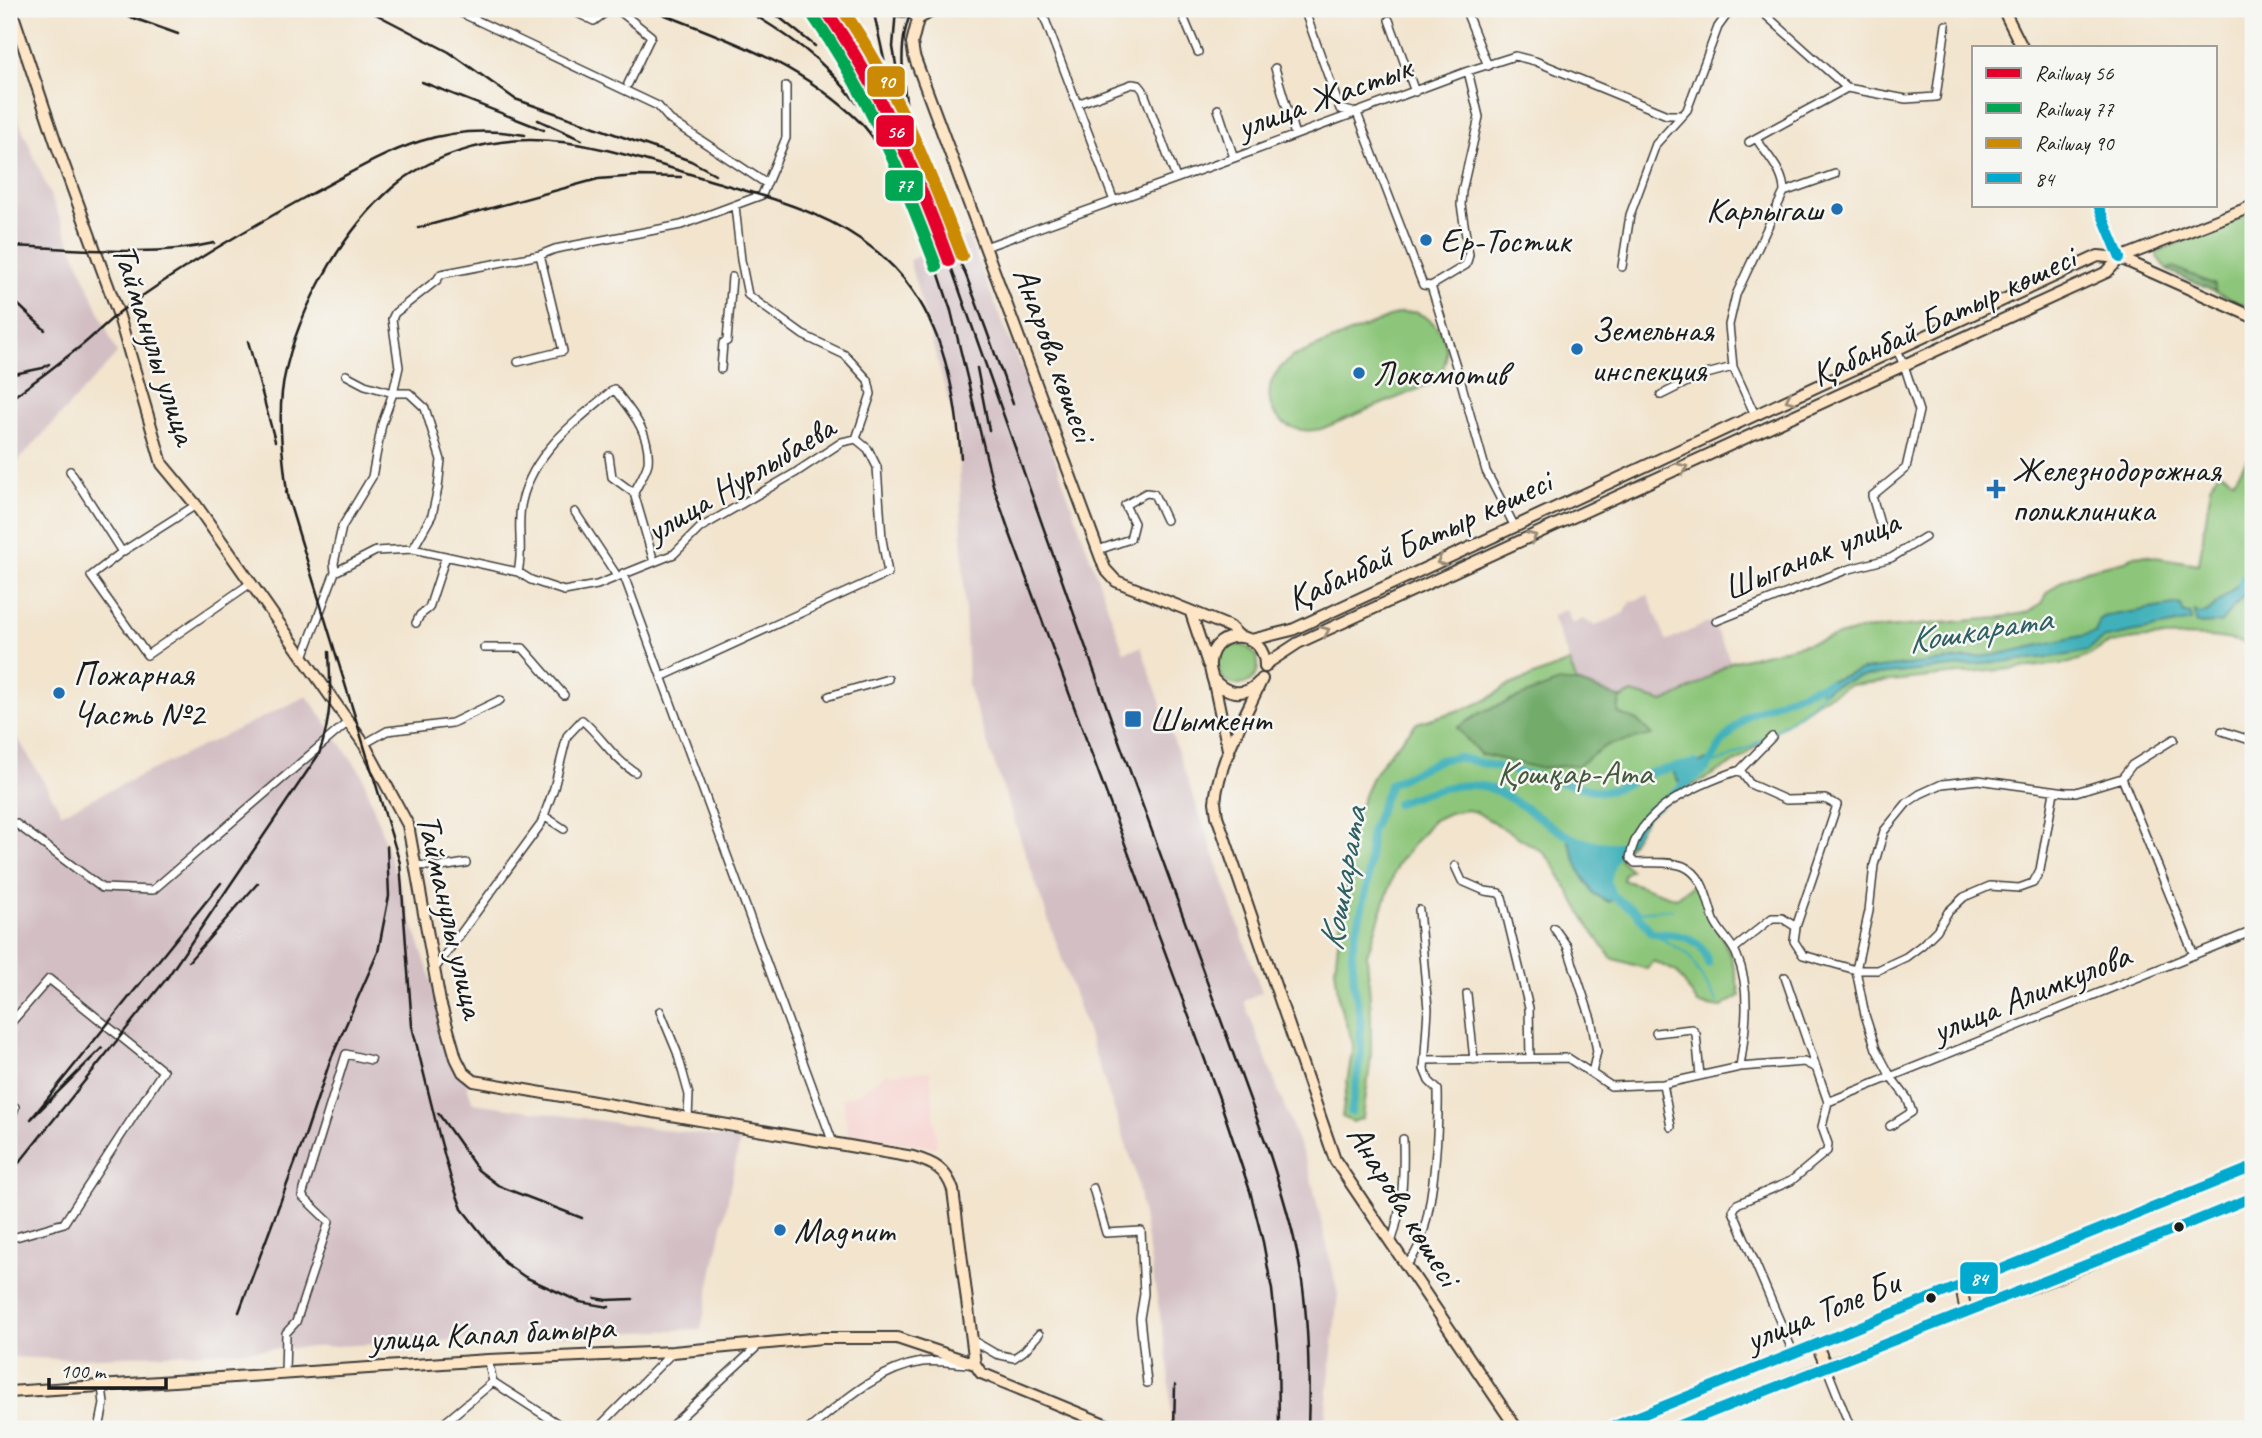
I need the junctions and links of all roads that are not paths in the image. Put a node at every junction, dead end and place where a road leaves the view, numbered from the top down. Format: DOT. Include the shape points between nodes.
graph roads {
  1 [pos="11,9"];
  2 [pos="453,9"];
  3 [pos="569,9"];
  4 [pos="610,9"];
  5 [pos="617,9"];
  6 [pos="875,9"];
  7 [pos="936,9"];
  8 [pos="1041,9"];
  9 [pos="1180,9"];
  10 [pos="1304,9"];
  11 [pos="1465,9"];
  12 [pos="1731,9"];
  13 [pos="1759,9"];
  14 [pos="2003,9"];
  15 [pos="920,17"];
  16 [pos="1389,20"];
  17 [pos="1946,25"];
  18 [pos="2022,46"];
  19 [pos="1198,52"];
  20 [pos="1488,66"];
  21 [pos="1275,68"];
  22 [pos="1468,71"];
  23 [pos="628,84"];
  24 [pos="786,86"];
  25 [pos="1847,88"];
  26 [pos="1416,92"];
  27 [pos="1077,104"];
  28 [pos="1218,109"];
  29 [pos="1357,113"];
  30 [pos="1680,115"];
  31 [pos="1295,135"];
  32 [pos="1234,159"];
  33 [pos="1835,174"];
  34 [pos="1176,178"];
  35 [pos="767,184"];
  36 [pos="1784,192"];
  37 [pos="1114,201"];
  38 [pos="735,206"];
  39 [pos="2098,206"];
  40 [pos="2253,206"];
  41 [pos="985,247"];
  42 [pos="540,255"];
  43 [pos="2120,258"];
  44 [pos="1622,267"];
  45 [pos="744,277"];
  46 [pos="1431,286"];
  47 [pos="2253,317"];
  48 [pos="1897,349"];
  49 [pos="517,362"];
  50 [pos="1904,365"];
  51 [pos="1733,367"];
  52 [pos="721,369"];
  53 [pos="346,375"];
  54 [pos="393,393"];
  55 [pos="1661,395"];
  56 [pos="1755,415"];
  57 [pos="856,439"];
  58 [pos="609,456"];
  59 [pos="70,471"];
  60 [pos="634,493"];
  61 [pos="196,505"];
  62 [pos="575,512"];
  63 [pos="1166,520"];
  64 [pos="1515,527"];
  65 [pos="1885,533"];
  66 [pos="1925,537"];
  67 [pos="413,549"];
  68 [pos="1098,550"];
  69 [pos="122,552"];
  70 [pos="446,556"];
  71 [pos="654,562"];
  72 [pos="335,572"];
  73 [pos="518,572"];
  74 [pos="620,575"];
  75 [pos="251,583"];
  76 [pos="1191,613"];
  77 [pos="1208,619"];
  78 [pos="1716,621"];
  79 [pos="416,623"];
  80 [pos="1197,630"];
  81 [pos="1239,636"];
  82 [pos="1251,640"];
  83 [pos="484,648"];
  84 [pos="303,657"];
  85 [pos="1266,664"];
  86 [pos="1209,666"];
  87 [pos="661,677"];
  88 [pos="888,679"];
  89 [pos="1213,679"];
  90 [pos="1262,679"];
  91 [pos="564,695"];
  92 [pos="829,696"];
  93 [pos="500,700"];
  94 [pos="1221,716"];
  95 [pos="1246,716"];
  96 [pos="348,722"];
  97 [pos="2222,730"];
  98 [pos="1772,737"];
  99 [pos="2174,739"];
  100 [pos="2253,741"];
  101 [pos="364,744"];
  102 [pos="1229,754"];
  103 [pos="1740,770"];
  104 [pos="635,772"];
  105 [pos="2122,778"];
  106 [pos="2054,792"];
  107 [pos="544,816"];
  108 [pos="9,824"];
  109 [pos="564,829"];
  110 [pos="466,863"];
  111 [pos="415,865"];
  112 [pos="1455,866"];
  113 [pos="1419,910"];
  114 [pos="1796,927"];
  115 [pos="1554,928"];
  116 [pos="2253,931"];
  117 [pos="1734,949"];
  118 [pos="2194,955"];
  119 [pos="434,970"];
  120 [pos="1857,970"];
  121 [pos="1785,976"];
  122 [pos="1467,994"];
  123 [pos="660,1011"];
  124 [pos="9,1025"];
  125 [pos="1656,1034"];
  126 [pos="1530,1058"];
  127 [pos="372,1060"];
  128 [pos="1424,1060"];
  129 [pos="1474,1060"];
  130 [pos="1740,1068"];
  131 [pos="1816,1068"];
  132 [pos="1592,1073"];
  133 [pos="1699,1076"];
  134 [pos="1891,1077"];
  135 [pos="1663,1084"];
  136 [pos="1828,1102"];
  137 [pos="9,1103"];
  138 [pos="9,1115"];
  139 [pos="688,1118"];
  140 [pos="1889,1126"];
  141 [pos="1671,1127"];
  142 [pos="1403,1139"];
  143 [pos="833,1143"];
  144 [pos="2253,1167"];
  145 [pos="1093,1188"];
  146 [pos="2253,1197"];
  147 [pos="9,1239"];
  148 [pos="1391,1242"];
  149 [pos="1405,1265"];
  150 [pos="1961,1286"];
  151 [pos="1966,1313"];
  152 [pos="1039,1334"];
  153 [pos="972,1340"];
  154 [pos="1816,1343"];
  155 [pos="760,1344"];
  156 [pos="673,1352"];
  157 [pos="1793,1352"];
  158 [pos="488,1360"];
  159 [pos="1826,1366"];
  160 [pos="978,1368"];
  161 [pos="285,1374"];
  162 [pos="493,1382"];
  163 [pos="1147,1383"];
  164 [pos="102,1386"];
  165 [pos="9,1392"];
  166 [pos="99,1429"];
  167 [pos="437,1429"];
  168 [pos="566,1429"];
  169 [pos="597,1429"];
  170 [pos="668,1429"];
  171 [pos="809,1429"];
  172 [pos="1117,1429"];
  173 [pos="1516,1429"];
  174 [pos="1607,1429"];
  175 [pos="1670,1429"];
  176 [pos="1851,1429"];
  1 -- 61 [label="main road, Тайманулы улица" via="118,313 162,464"];
  2 -- 35 [label="street" via="658,106 670,120"];
  3 -- 4 [label="street" via="594,21"];
  5 -- 23 [label="street" via="651,36"];
  6 -- 15 [label="street"];
  7 -- 15 [label="main road"];
  8 -- 27 [label="street"];
  9 -- 19 [label="street"];
  10 -- 29 [label="street" via="1340,109"];
  11 -- 20 [label="street"];
  12 -- 30 [label="street" via="1718,27 1686,110"];
  13 -- 25 [label="street"];
  14 -- 18 [label="main road"];
  15 -- 41 [label="main road, Анарова көшесі" via="912,43 914,56"];
  16 -- 26 [label="street"];
  17 -- 25 [label="street" via="1936,97 1906,99"];
  20 -- 22 [label="street, улица Жастык"];
  20 -- 30 [label="street, улица Жастык" via="1515,57 1535,61 1667,115"];
  21 -- 31 [label="street"];
  22 -- 26 [label="street, улица Жастык"];
  22 -- 46 [label="street" via="1479,117 1461,205 1469,256 1466,265"];
  24 -- 35 [label="street" via="786,138"];
  25 -- 36 [label="street" via="1752,140 1779,171"];
  26 -- 29 [label="street, улица Жастык"];
  27 -- 34 [label="street" via="1139,85"];
  27 -- 37 [label="street"];
  28 -- 32 [label="street"];
  29 -- 31 [label="street, улица Жастык"];
  29 -- 46 [label="street" via="1423,285"];
  30 -- 44 [label="street" via="1656,144 1630,215"];
  31 -- 32 [label="street, улица Жастык"];
  32 -- 34 [label="street, улица Жастык"];
  33 -- 36 [label="street"];
  34 -- 37 [label="street, улица Жастык"];
  35 -- 38 [label="street" via="762,195"];
  36 -- 51 [label="street" via="1736,295 1729,325"];
  37 -- 41 [label="street, улица Жастык"];
  38 -- 42 [label="street" via="681,225"];
  38 -- 45 [label="street"];
  39 -- 43 [label="main road"];
  40 -- 43 [label="main road"];
  41 -- 68 [label="main road, Анарова көшесі"];
  42 -- 49 [label="street" via="562,351"];
  42 -- 54 [label="street" via="441,274 395,313 392,319 400,367"];
  43 -- 47 [label="main road"];
  43 -- 48 [label="main road, Қабанбай Батыр көшесі" via="2098,256"];
  43 -- 50 [label="main road, Қабанбай Батыр көшесі" via="2107,272"];
  45 -- 52 [label="street" via="730,277"];
  45 -- 57 [label="street" via="748,295 803,335 845,355 868,380 871,394"];
  46 -- 64 [label="street" via="1486,471"];
  48 -- 50 [label="street, Шыганак улица"];
  48 -- 56 [label="main road, Қабанбай Батыр көшесі, one-way"];
  50 -- 65 [label="street, Шыганак улица" via="1919,411 1906,468 1872,496"];
  85 -- 50 [label="main road, Қабанбай Батыр көшесі, one-way" via="1298,643"];
  51 -- 55 [label="street" via="1699,376"];
  51 -- 56 [label="street"];
  53 -- 54 [label="street"];
  54 -- 67 [label="street" via="409,393 425,408 441,460 432,515"];
  54 -- 72 [label="street" via="372,477 342,527"];
  56 -- 64 [label="main road, Қабанбай Батыр көшесі"];
  57 -- 71 [label="street, улица Нурлыбаева" via="842,442 700,528 674,554"];
  57 -- 87 [label="street, улица Нурлыбаева" via="868,449 877,467 888,573"];
  58 -- 60 [label="street" via="612,477"];
  59 -- 69 [label="street"];
  60 -- 71 [label="street"];
  60 -- 73 [label="street" via="648,466 648,448 642,426 614,389 538,460 521,502"];
  61 -- 69 [label="street"];
  61 -- 75 [label="main road, Тайманулы улица"];
  62 -- 74 [label="street"];
  63 -- 68 [label="street" via="1154,494 1146,493 1125,505 1134,523 1130,539"];
  64 -- 82 [label="main road, Қабанбай Батыр көшесі, one-way" via="1292,630"];
  66 -- 78 [label="street, Шыганак улица" via="1891,558 1846,570"];
  67 -- 70 [label="street"];
  67 -- 72 [label="street" via="376,551"];
  68 -- 76 [label="main road, Анарова көшесі" via="1116,581"];
  69 -- 75 [label="street" via="91,576 147,655"];
  70 -- 73 [label="street"];
  70 -- 79 [label="street" via="429,608"];
  71 -- 74 [label="street, улица Нурлыбаева"];
  72 -- 84 [label="street"];
  73 -- 74 [label="street" via="564,591 597,586"];
  74 -- 87 [label="street, улица Нурлыбаева"];
  75 -- 84 [label="main road, Тайманулы улица"];
  76 -- 77 [label="main road, Анарова көшесі"];
  76 -- 80 [label="main road"];
  77 -- 80 [label="main road"];
  77 -- 81 [label="main road, Анарова көшесі" via="1230,627"];
  80 -- 86 [label="main road"];
  81 -- 82 [label="main road"];
  81 -- 86 [label="main road" via="1217,645"];
  82 -- 85 [label="main road" via="1262,650"];
  83 -- 91 [label="street" via="523,648"];
  84 -- 96 [label="main road, Тайманулы улица"];
  85 -- 90 [label="main road"];
  86 -- 89 [label="main road"];
  87 -- 143 [label="street, улица Нурлыбаева"];
  88 -- 92 [label="street"];
  89 -- 90 [label="main road" via="1237,693"];
  89 -- 94 [label="main road"];
  90 -- 95 [label="main road, Анарова көшесі"];
  93 -- 101 [label="street" via="452,723 387,731"];
  94 -- 95 [label="main road"];
  94 -- 102 [label="main road"];
  95 -- 102 [label="main road, Анарова көшесі"];
  96 -- 101 [label="main road, Тайманулы улица"];
  96 -- 108 [label="street" via="153,890 102,888 15,823"];
  97 -- 100 [label="street"];
  98 -- 103 [label="street"];
  99 -- 105 [label="street" via="2132,765"];
  101 -- 111 [label="main road, Тайманулы улица" via="408,825"];
  102 -- 148 [label="main road, Анарова көшесі" via="1216,789 1217,816 1335,1160"];
  103 -- 114 [label="street" via="1750,784 1786,800 1825,799 1838,806"];
  103 -- 117 [label="street" via="1708,781 1647,822 1630,858 1635,863 1682,865 1693,872 1703,884 1715,923"];
  104 -- 107 [label="street" via="622,765 582,720 567,736"];
  105 -- 106 [label="street" via="2076,792"];
  105 -- 118 [label="street"];
  106 -- 120 [label="street" via="2040,870 2033,883 2019,888 1990,886 1971,893 1958,901 1931,938 1906,957 1878,970"];
  106 -- 120 [label="street" via="1960,781 1931,788 1907,803 1884,831 1878,848"];
  107 -- 109 [label="street"];
  107 -- 119 [label="street"];
  110 -- 111 [label="street"];
  111 -- 119 [label="main road, Тайманулы улица"];
  112 -- 126 [label="street" via="1462,881 1502,897 1529,1008"];
  113 -- 128 [label="street" via="1428,1009"];
  114 -- 117 [label="street" via="1782,918 1772,918"];
  114 -- 120 [label="street" via="1794,941 1803,955"];
  115 -- 132 [label="street" via="1567,946 1591,1020 1597,1051"];
  116 -- 118 [label="street, улица Алимкулова"];
  117 -- 130 [label="street" via="1745,986"];
  118 -- 134 [label="street, улица Алимкулова"];
  119 -- 139 [label="main road, Тайманулы улица" via="456,1058 474,1081"];
  120 -- 134 [label="street" via="1870,1032"];
  121 -- 131 [label="street"];
  122 -- 129 [label="street"];
  123 -- 139 [label="street" via="689,1095"];
  124 -- 147 [label="street" via="49,979 163,1071 64,1223"];
  125 -- 133 [label="street" via="1692,1029"];
  126 -- 129 [label="street"];
  126 -- 132 [label="street" via="1568,1058"];
  127 -- 161 [label="street" via="346,1054 302,1196 329,1222 296,1322 286,1333"];
  128 -- 129 [label="street"];
  128 -- 149 [label="street" via="1429,1081 1438,1090 1437,1139 1421,1243"];
  130 -- 131 [label="street" via="1804,1062"];
  130 -- 133 [label="street"];
  131 -- 136 [label="street"];
  132 -- 135 [label="street" via="1611,1086"];
  133 -- 135 [label="street"];
  134 -- 136 [label="street, улица Алимкулова"];
  134 -- 140 [label="street" via="1912,1112"];
  135 -- 141 [label="street"];
  136 -- 157 [label="street" via="1822,1128 1828,1144 1824,1155 1791,1181 1737,1204 1733,1211"];
  137 -- 138 [label="street" via="15,1107 12,1117"];
  139 -- 143 [label="main road, Тайманулы улица"];
  142 -- 148 [label="street" via="1404,1185"];
  143 -- 153 [label="main road, Тайманулы улица" via="931,1162 950,1179"];
  144 -- 150 [label="main road, улица Толе Би"];
  145 -- 163 [label="street" via="1106,1233 1141,1231 1144,1294 1140,1318"];
  146 -- 151 [label="main road, улица Толе Би"];
  148 -- 149 [label="main road, Анарова көшесі"];
  149 -- 173 [label="main road, Анарова көшесі"];
  150 -- 151 [label="main road"];
  150 -- 154 [label="main road, улица Толе Би"];
  151 -- 159 [label="main road, улица Толе Би"];
  152 -- 153 [label="street" via="1014,1358"];
  153 -- 160 [label="main road, Тайманулы улица"];
  154 -- 157 [label="main road, улица Толе Би"];
  154 -- 159 [label="main road"];
  155 -- 156 [label="main road, улица Капал батыра"];
  155 -- 160 [label="main road, улица Капал батыра" via="897,1338"];
  155 -- 170 [label="street"];
  156 -- 158 [label="main road, улица Капал батыра"];
  156 -- 169 [label="street"];
  157 -- 174 [label="main road, улица Толе Би"];
  158 -- 161 [label="main road, улица Капал батыра"];
  158 -- 162 [label="street"];
  159 -- 175 [label="main road, улица Толе Би"];
  159 -- 176 [label="street"];
  160 -- 171 [label="street" via="922,1362 885,1374"];
  160 -- 172 [label="main road"];
  161 -- 164 [label="main road, улица Капал батыра"];
  162 -- 167 [label="street"];
  162 -- 168 [label="street"];
  164 -- 165 [label="main road, улица Капал батыра"];
  164 -- 166 [label="street"];
}
